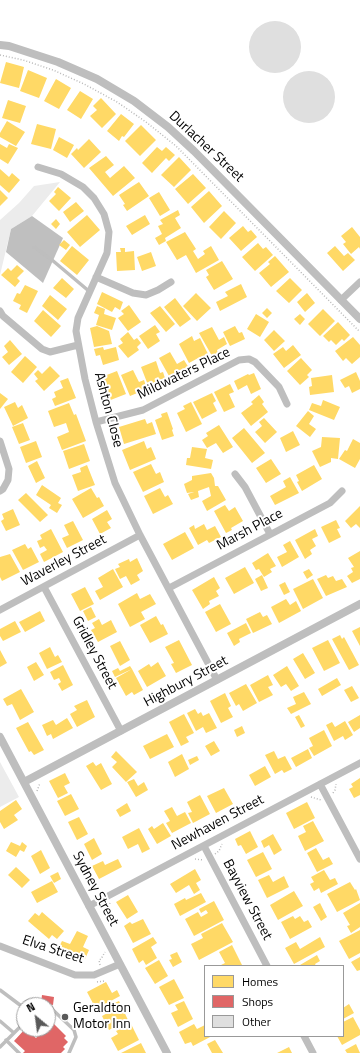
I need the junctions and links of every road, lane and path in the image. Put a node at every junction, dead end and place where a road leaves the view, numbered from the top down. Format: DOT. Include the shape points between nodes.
graph roads {
  1 [pos="0,44"];
  2 [pos="0,55"];
  3 [pos="38,167"];
  4 [pos="34,246"];
  5 [pos="96,277"];
  6 [pos="171,282"];
  7 [pos="360,282"];
  8 [pos="90,292"];
  9 [pos="341,300"];
  10 [pos="0,311"];
  11 [pos="360,319"];
  12 [pos="360,332"];
  13 [pos="78,345"];
  14 [pos="288,404"];
  15 [pos="96,422"];
  16 [pos="0,441"];
  17 [pos="235,474"];
  18 [pos="0,491"];
  19 [pos="342,491"];
  20 [pos="270,534"];
  21 [pos="140,535"];
  22 [pos="44,587"];
  23 [pos="169,588"];
  24 [pos="360,604"];
  25 [pos="0,610"];
  26 [pos="217,680"];
  27 [pos="121,731"];
  28 [pos="0,737"];
  29 [pos="360,763"];
  30 [pos="24,782"];
  31 [pos="320,784"];
  32 [pos="204,846"];
  33 [pos="360,859"];
  34 [pos="89,906"];
  35 [pos="105,914"];
  36 [pos="108,922"];
  37 [pos="0,946"];
  38 [pos="120,964"];
  39 [pos="266,965"];
  40 [pos="0,990"];
  41 [pos="16,1002"];
  42 [pos="56,1013"];
  43 [pos="0,1021"];
  44 [pos="14,1032"];
  45 [pos="305,1037"];
  46 [pos="6,1040"];
  47 [pos="0,1047"];
  48 [pos="19,1053"];
  49 [pos="69,1053"];
  50 [pos="167,1053"];
  51 [pos="313,1053"];
  1 -- 9 [label="street, Durlacher Street" via="58,62 97,79 134,101 194,151"];
  2 -- 12 [label="path" via="53,70 84,84 146,122 176,146"];
  3 -- 5 [label="street, Ashton Close" via="62,174 84,188 104,214 109,232 107,253"];
  4 -- 8 [label="lane"];
  5 -- 6 [label="street" via="133,293 146,295"];
  5 -- 8 [label="street, Ashton Close"];
  7 -- 9 [label="street"];
  8 -- 13 [label="street, Ashton Close" via="78,318"];
  9 -- 11 [label="street, Durlacher Street"];
  10 -- 13 [label="street" via="42,349 50,352"];
  13 -- 15 [label="street, Ashton Close"];
  14 -- 15 [label="street, Mildwaters Place" via="279,387 249,359 239,360 144,410"];
  15 -- 21 [label="street, Ashton Close" via="115,482"];
  16 -- 18 [label="street" via="9,469 8,480"];
  17 -- 20 [label="street" via="245,487"];
  19 -- 20 [label="street, Marsh Place" via="330,503"];
  20 -- 23 [label="street, Marsh Place"];
  21 -- 22 [label="street, Waverley Street"];
  21 -- 23 [label="street, Ashton Close"];
  22 -- 25 [label="street, Waverley Street"];
  22 -- 27 [label="street, Gridley Street"];
  23 -- 26 [label="street, Ashton Close"];
  24 -- 26 [label="street, Highbury Street"];
  26 -- 27 [label="street, Highbury Street"];
  27 -- 30 [label="street, Highbury Street"];
  28 -- 30 [label="street, Sydney Street"];
  29 -- 31 [label="street, Newhaven Street"];
  30 -- 34 [label="street, Sydney Street"];
  31 -- 32 [label="street, Newhaven Street"];
  31 -- 33 [label="street"];
  32 -- 34 [label="street, Newhaven Street"];
  32 -- 39 [label="street, Bayview Street"];
  34 -- 38 [label="street, Sydney Street"];
  35 -- 36 [label="path"];
  37 -- 38 [label="street, Elva Street" via="75,975 94,975"];
  38 -- 50 [label="street, Sydney Street"];
  40 -- 41 [label="lane"];
  42 -- 49 [label="lane" via="74,1030 76,1037"];
  43 -- 44 [label="lane"];
  44 -- 46 [label="lane"];
  45 -- 51 [label="street"];
  46 -- 47 [label="lane"];
  46 -- 48 [label="lane"];
}
